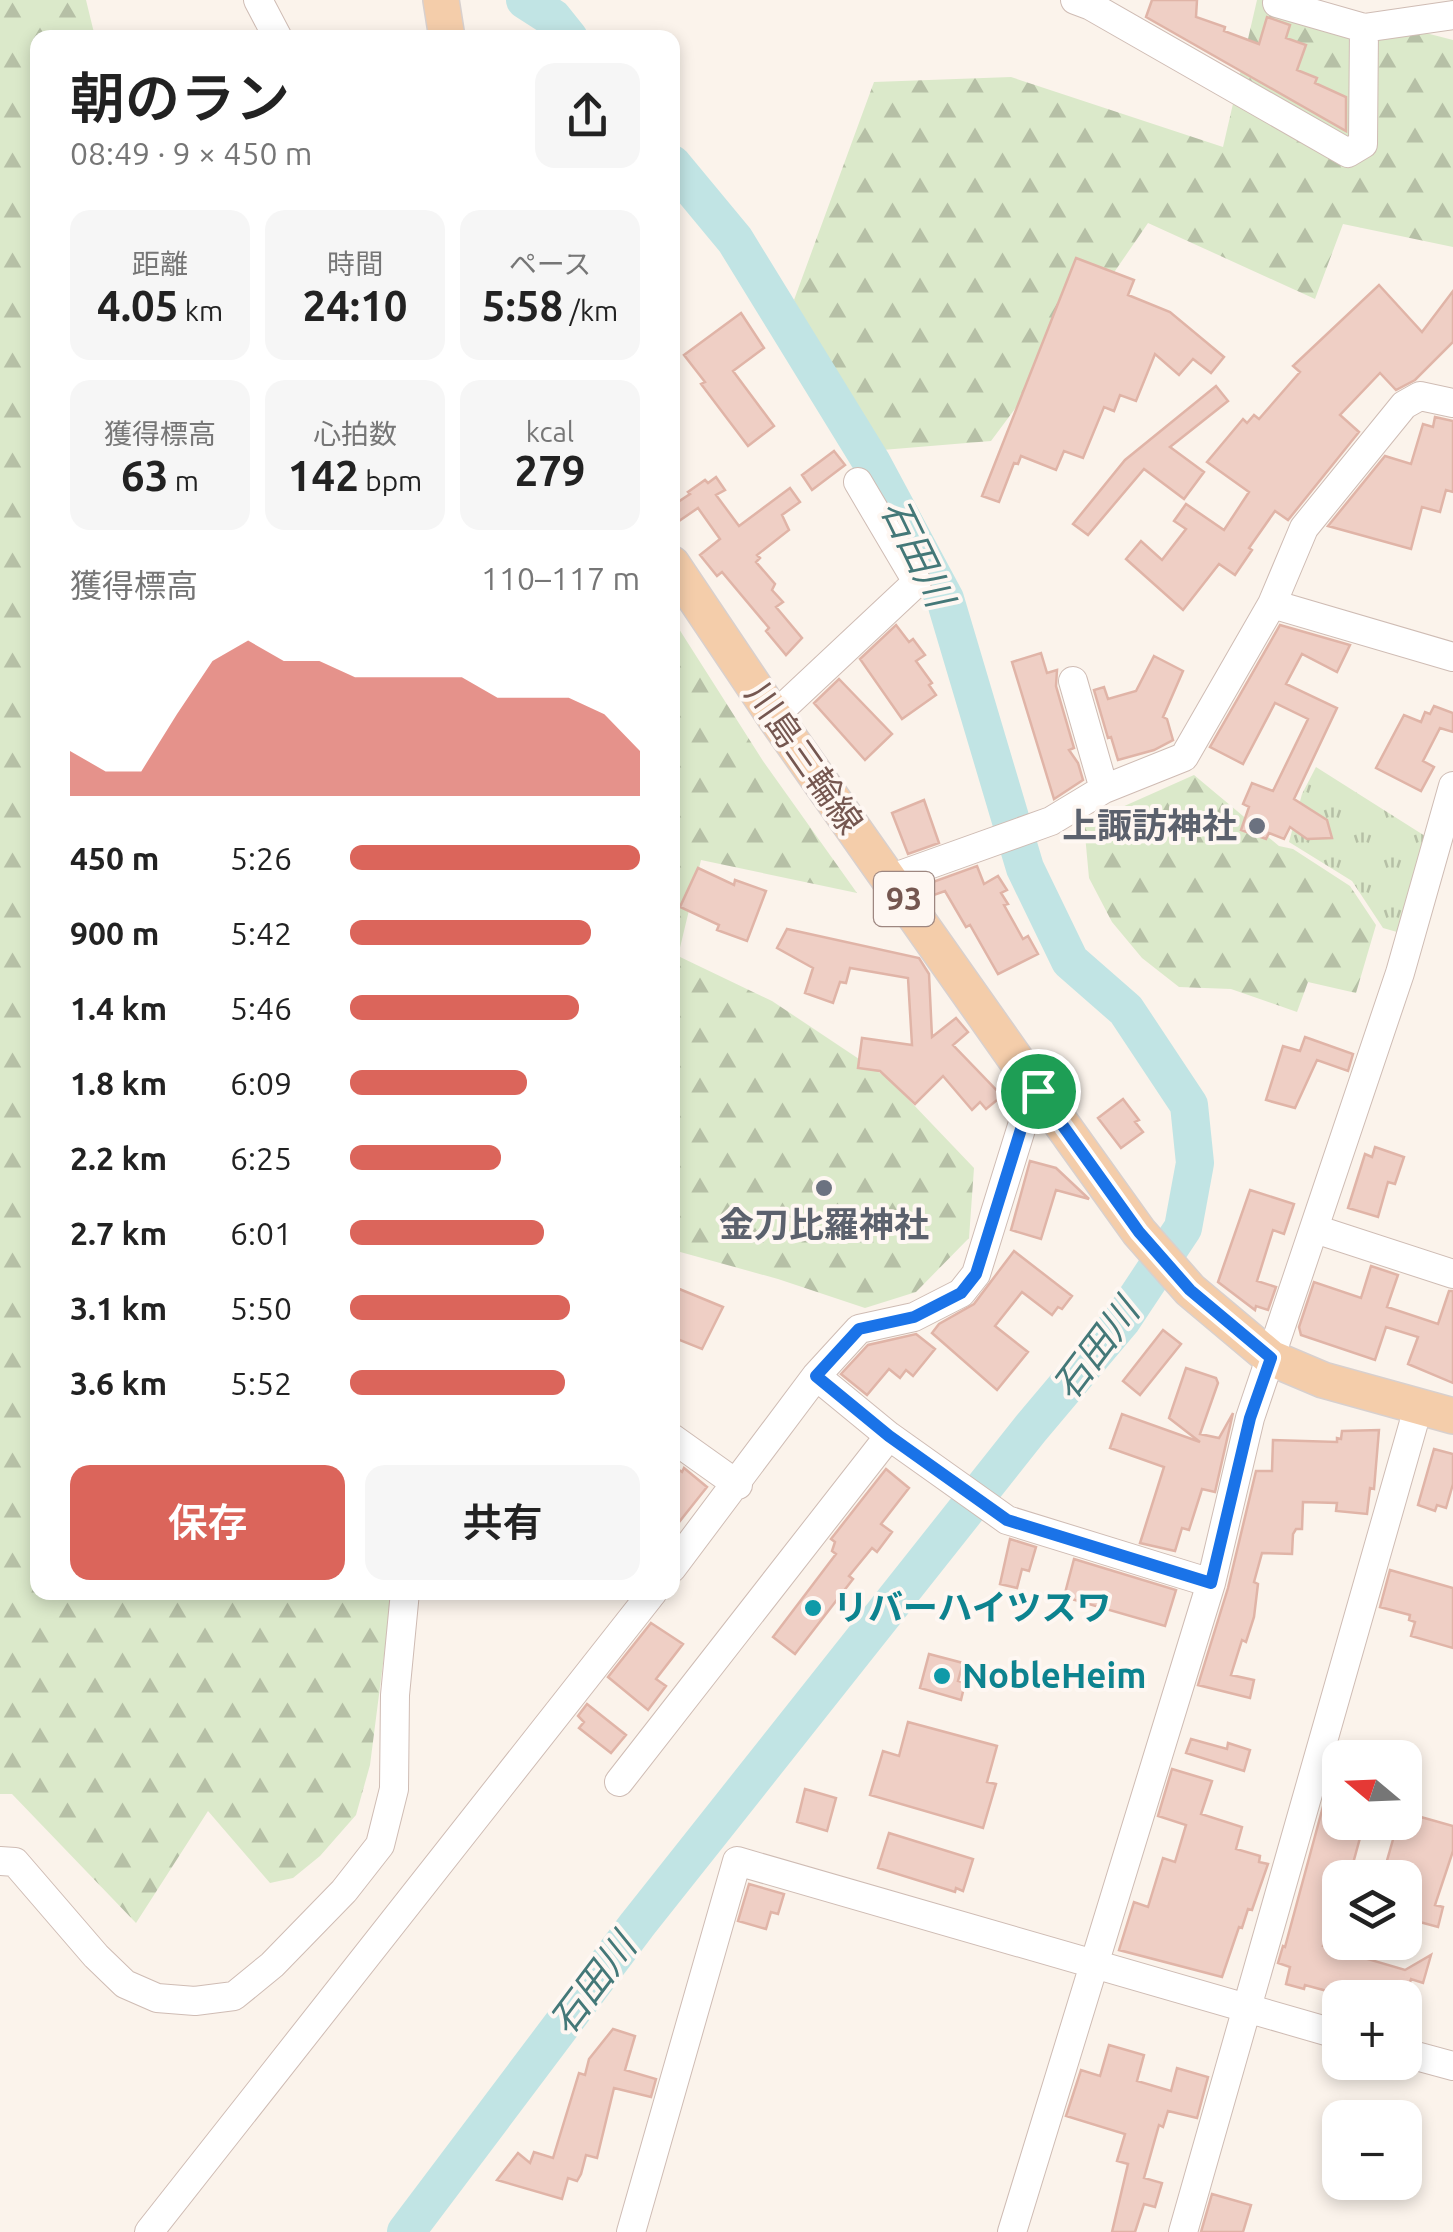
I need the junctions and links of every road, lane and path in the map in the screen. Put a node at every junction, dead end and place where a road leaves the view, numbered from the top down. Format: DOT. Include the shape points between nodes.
graph roads {
  1 [pos="441,0"];
  2 [pos="1278,0"];
  3 [pos="258,2"];
  4 [pos="1086,2"];
  5 [pos="1453,16"];
  6 [pos="1364,28"];
  7 [pos="274,30"];
  8 [pos="446,30"];
  9 [pos="1453,403"];
  10 [pos="858,482"];
  11 [pos="680,576"];
  12 [pos="1272,604"];
  13 [pos="1453,657"];
  14 [pos="1073,681"];
  15 [pos="774,716"];
  16 [pos="1453,786"];
  17 [pos="1104,789"];
  18 [pos="889,879"];
  19 [pos="1038,1091"];
  20 [pos="1314,1229"];
  21 [pos="1453,1274"];
  22 [pos="1271,1358"];
  23 [pos="816,1376"];
  24 [pos="1418,1408"];
  25 [pos="1453,1416"];
  26 [pos="889,1436"];
  27 [pos="680,1444"];
  28 [pos="738,1485"];
  29 [pos="680,1558"];
  30 [pos="1211,1583"];
  31 [pos="404,1600"];
  32 [pos="648,1600"];
  33 [pos="619,1782"];
  34 [pos="0,1860"];
  35 [pos="1092,1964"];
  36 [pos="1246,2009"];
  37 [pos="1322,2030"];
  38 [pos="1422,2058"];
  39 [pos="1453,2066"];
  40 [pos="149,2232"];
  41 [pos="631,2232"];
  42 [pos="1012,2232"];
  43 [pos="1183,2232"];
  1 -- 8 [label="main road"];
  2 -- 6 [label="street"];
  3 -- 7 [label="street"];
  4 -- 6 [label="street" via="1348,153 1363,144"];
  5 -- 6 [label="street"];
  9 -- 12 [label="street" via="1420,396 1404,405 1304,528"];
  10 -- 15 [label="street" via="918,582"];
  11 -- 15 [label="main road, 川島三輪線 / 93"];
  12 -- 13 [label="street"];
  12 -- 17 [label="street" via="1184,757"];
  14 -- 17 [label="street"];
  15 -- 18 [label="main road, 川島三輪線 / 93"];
  16 -- 20 [label="street" via="1400,973"];
  17 -- 18 [label="street" via="1051,821"];
  18 -- 19 [label="main road, 川島三輪線 / 93"];
  19 -- 22 [label="main road, 川島三輪線 / 93" via="1139,1232 1218,1316"];
  19 -- 23 [label="street" via="976,1274 961,1293 914,1317 859,1329"];
  20 -- 21 [label="street"];
  20 -- 22 [label="street"];
  22 -- 24 [label="main road, 川島三輪線 / 93"];
  22 -- 30 [label="street"];
  23 -- 26 [label="street"];
  23 -- 28 [label="street"];
  24 -- 25 [label="main road, 川島三輪線 / 93"];
  24 -- 36 [label="street"];
  26 -- 30 [label="street" via="1007,1520"];
  26 -- 33 [label="street"];
  27 -- 28 [label="street"];
  28 -- 29 [label="street"];
  30 -- 35 [label="street"];
  31 -- 34 [label="street" via="394,1788 380,1846 344,1891 234,1996 157,1998 126,1984 15,1862"];
  32 -- 40 [label="street"];
  35 -- 36 [label="street"];
  35 -- 41 [label="street" via="737,1861"];
  35 -- 42 [label="street"];
  36 -- 37 [label="street"];
  36 -- 43 [label="street"];
  38 -- 39 [label="street"];
}
